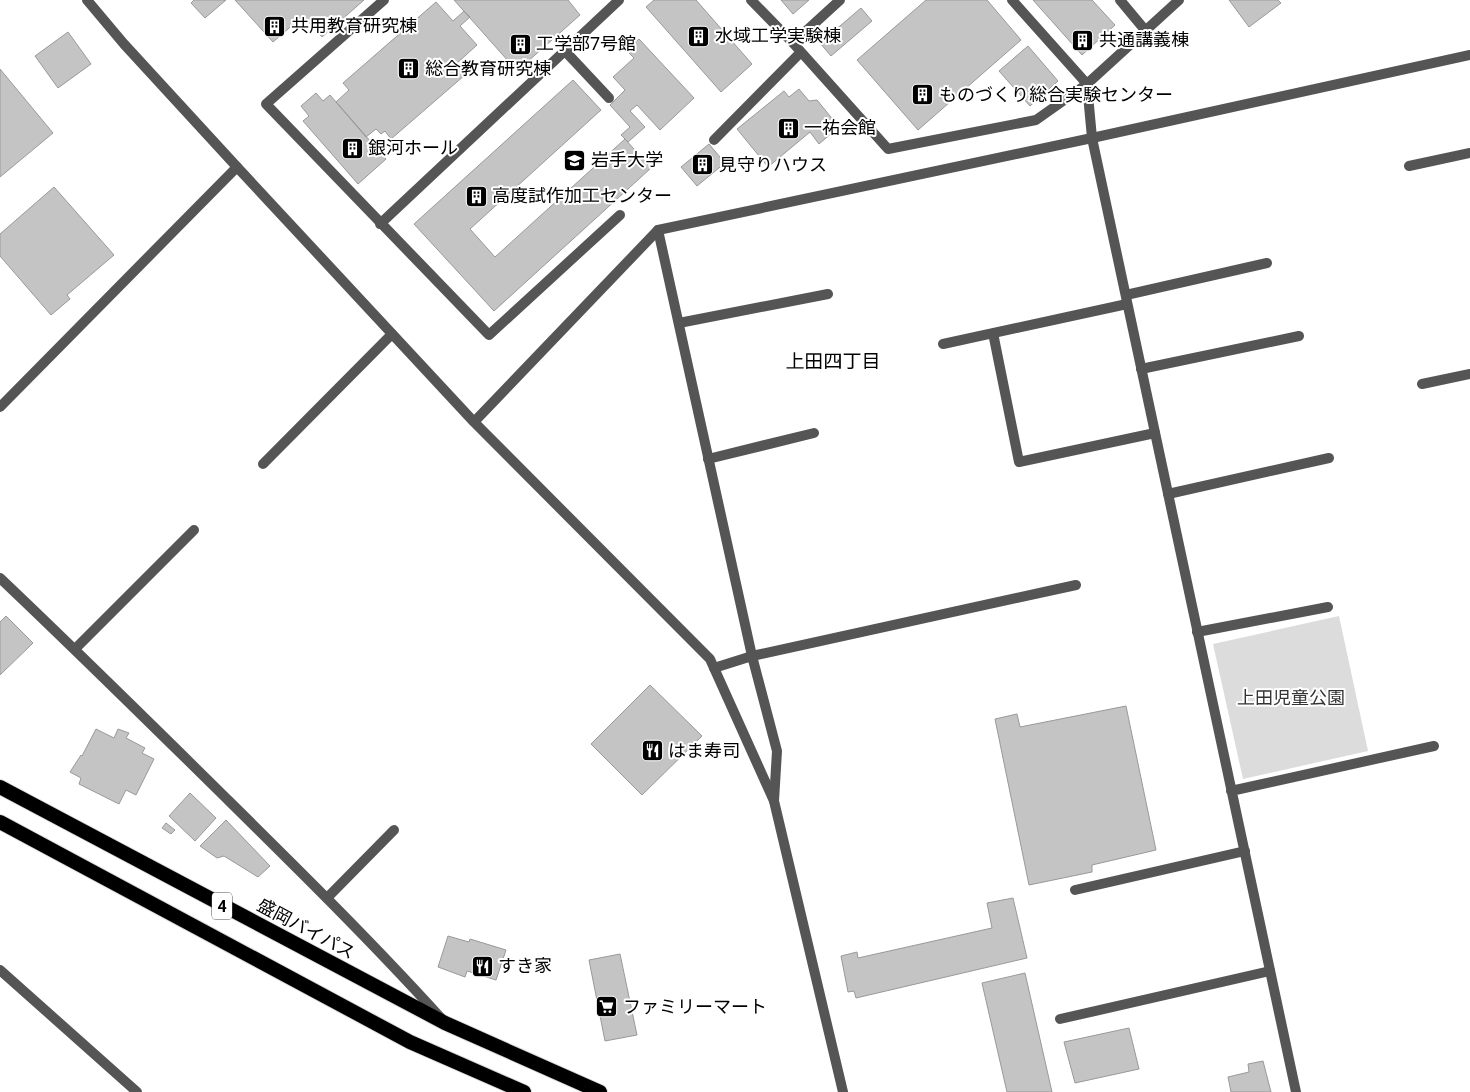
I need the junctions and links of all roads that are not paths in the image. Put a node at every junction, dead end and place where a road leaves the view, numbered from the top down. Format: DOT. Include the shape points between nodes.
graph roads {
  1 [pos="87,0"];
  2 [pos="384,0"];
  3 [pos="619,0"];
  4 [pos="751,0"];
  5 [pos="840,0"];
  6 [pos="1012,0"];
  7 [pos="1120,0"];
  8 [pos="1179,0"];
  9 [pos="1145,30"];
  10 [pos="793,43"];
  11 [pos="565,51"];
  12 [pos="801,52"];
  13 [pos="1470,55"];
  14 [pos="1087,84"];
  15 [pos="609,98"];
  16 [pos="1092,138"];
  17 [pos="714,140"];
  18 [pos="1470,153"];
  19 [pos="1409,166"];
  20 [pos="237,168"];
  21 [pos="620,215"];
  22 [pos="380,224"];
  23 [pos="658,230"];
  24 [pos="1267,263"];
  25 [pos="828,294"];
  26 [pos="1126,299"];
  27 [pos="679,323"];
  28 [pos="992,333"];
  29 [pos="392,334"];
  30 [pos="1299,336"];
  31 [pos="943,344"];
  32 [pos="1142,369"];
  33 [pos="1470,374"];
  34 [pos="1422,384"];
  35 [pos="0,407"];
  36 [pos="474,422"];
  37 [pos="814,433"];
  38 [pos="1155,433"];
  39 [pos="1329,458"];
  40 [pos="708,459"];
  41 [pos="263,464"];
  42 [pos="1168,494"];
  43 [pos="194,530"];
  44 [pos="0,578"];
  45 [pos="1076,585"];
  46 [pos="1328,607"];
  47 [pos="1197,632"];
  48 [pos="75,649"];
  49 [pos="752,656"];
  50 [pos="714,668"];
  51 [pos="1434,746"];
  52 [pos="0,787"];
  53 [pos="1231,791"];
  54 [pos="774,802"];
  55 [pos="0,822"];
  56 [pos="394,830"];
  57 [pos="1244,851"];
  58 [pos="1074,890"];
  59 [pos="327,898"];
  60 [pos="0,970"];
  61 [pos="1270,971"];
  62 [pos="1060,1019"];
  63 [pos="445,1023"];
  64 [pos="137,1092"];
  65 [pos="524,1092"];
  66 [pos="600,1092"];
  67 [pos="843,1092"];
  68 [pos="1296,1092"];
  1 -- 20 [label="street"];
  2 -- 22 [label="street" via="266,104"];
  3 -- 11 [label="street"];
  4 -- 10 [label="street"];
  5 -- 10 [label="street"];
  6 -- 14 [label="street"];
  7 -- 9 [label="street"];
  8 -- 9 [label="street"];
  9 -- 14 [label="street"];
  10 -- 12 [label="street"];
  11 -- 15 [label="street"];
  11 -- 22 [label="street"];
  12 -- 14 [label="street" via="888,148 1036,120"];
  12 -- 17 [label="street"];
  13 -- 16 [label="street"];
  14 -- 16 [label="street"];
  16 -- 23 [label="street"];
  16 -- 26 [label="street"];
  18 -- 19 [label="street"];
  20 -- 29 [label="street"];
  20 -- 35 [label="street"];
  21 -- 22 [label="street" via="489,335"];
  23 -- 27 [label="street"];
  23 -- 36 [label="street"];
  24 -- 26 [label="street"];
  25 -- 27 [label="street"];
  26 -- 28 [label="street"];
  26 -- 32 [label="street"];
  27 -- 40 [label="street"];
  28 -- 31 [label="street"];
  28 -- 38 [label="street" via="1019,462"];
  29 -- 36 [label="street"];
  29 -- 41 [label="street"];
  30 -- 32 [label="street"];
  32 -- 38 [label="street"];
  33 -- 34 [label="street"];
  36 -- 50 [label="street" via="710,659"];
  37 -- 40 [label="street"];
  38 -- 42 [label="street"];
  39 -- 42 [label="street"];
  40 -- 49 [label="street"];
  42 -- 47 [label="street"];
  43 -- 48 [label="street"];
  44 -- 48 [label="street"];
  45 -- 49 [label="street"];
  46 -- 47 [label="street"];
  47 -- 53 [label="street"];
  48 -- 59 [label="street"];
  49 -- 50 [label="street"];
  49 -- 54 [label="street" via="777,751"];
  50 -- 54 [label="street"];
  51 -- 53 [label="street"];
  52 -- 63 [label="highway, 盛岡バイパス / 4"];
  53 -- 57 [label="street"];
  54 -- 67 [label="street"];
  55 -- 65 [label="highway, 4" via="410,1042"];
  56 -- 59 [label="street"];
  57 -- 58 [label="street"];
  57 -- 61 [label="street"];
  59 -- 63 [label="street"];
  60 -- 64 [label="street"];
  61 -- 62 [label="street"];
  61 -- 68 [label="street"];
  63 -- 66 [label="highway, 盛岡バイパス / 4"];
}
